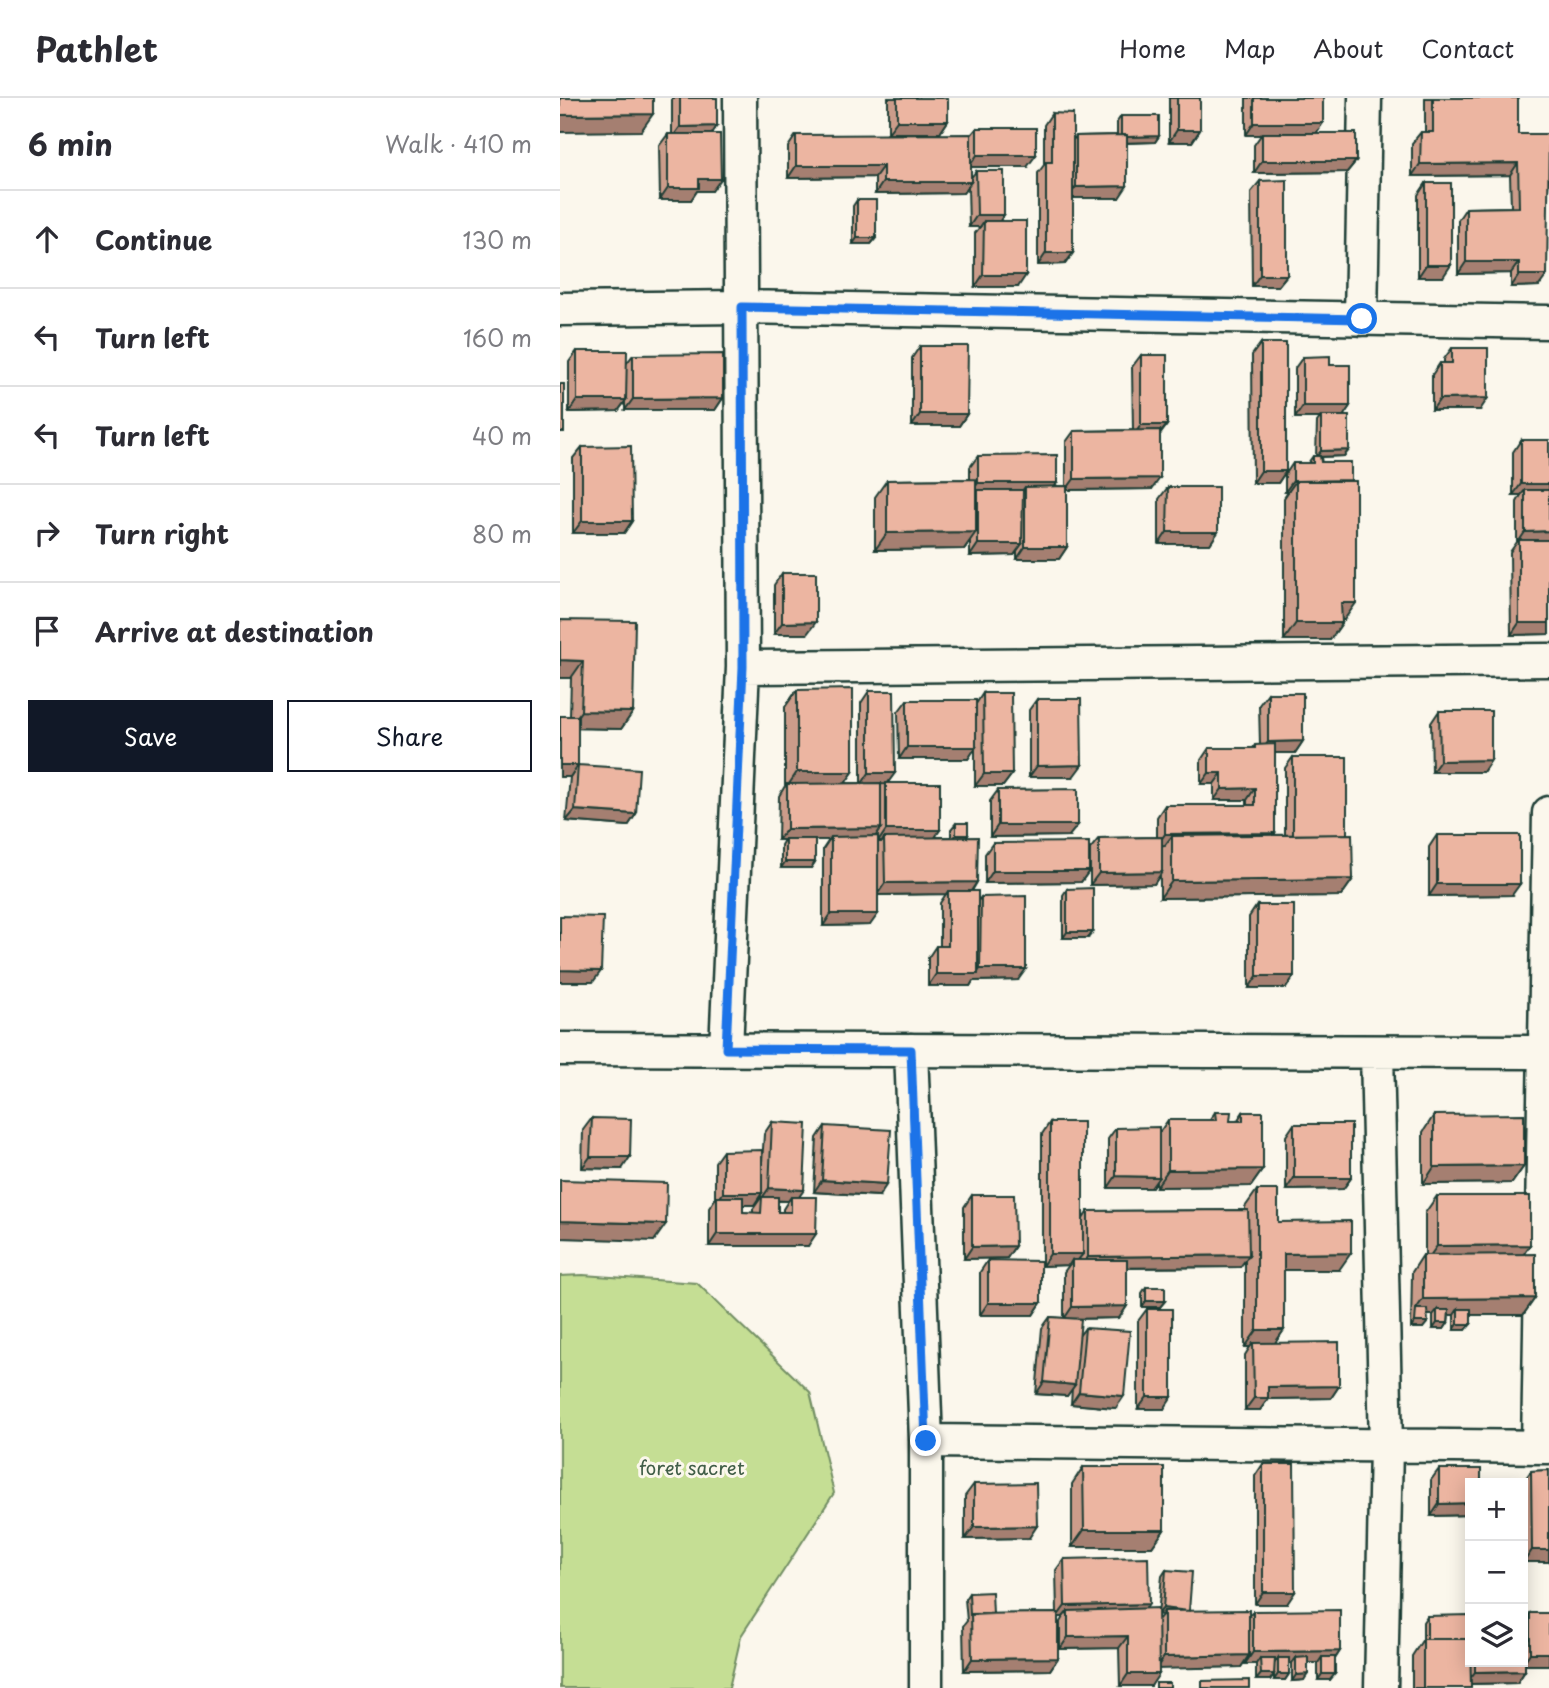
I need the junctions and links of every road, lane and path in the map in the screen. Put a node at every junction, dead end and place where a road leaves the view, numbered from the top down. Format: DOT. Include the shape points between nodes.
graph roads {
  1 [pos="740,98"];
  2 [pos="1365,98"];
  3 [pos="742,307"];
  4 [pos="560,309"];
  5 [pos="1362,319"];
  6 [pos="1549,322"];
  7 [pos="1549,660"];
  8 [pos="743,667"];
  9 [pos="1549,813"];
  10 [pos="560,1049"];
  11 [pos="726,1049"];
  12 [pos="911,1050"];
  13 [pos="1377,1052"];
  14 [pos="1544,1052"];
  15 [pos="926,1441"];
  16 [pos="1386,1446"];
  17 [pos="1544,1447"];
  18 [pos="926,1688"];
  19 [pos="1381,1688"];
  1 -- 3 [label="street"];
  2 -- 5 [label="street"];
  3 -- 4 [label="street"];
  3 -- 5 [label="street"];
  3 -- 8 [label="street"];
  5 -- 6 [label="street"];
  7 -- 8 [label="street"];
  8 -- 11 [label="street"];
  9 -- 14 [label="street"];
  10 -- 11 [label="street"];
  11 -- 12 [label="street"];
  12 -- 13 [label="street"];
  12 -- 15 [label="street"];
  13 -- 14 [label="street"];
  13 -- 16 [label="street"];
  14 -- 17 [label="street"];
  15 -- 16 [label="street"];
  15 -- 18 [label="street"];
  16 -- 17 [label="street"];
  16 -- 19 [label="street"];
}
